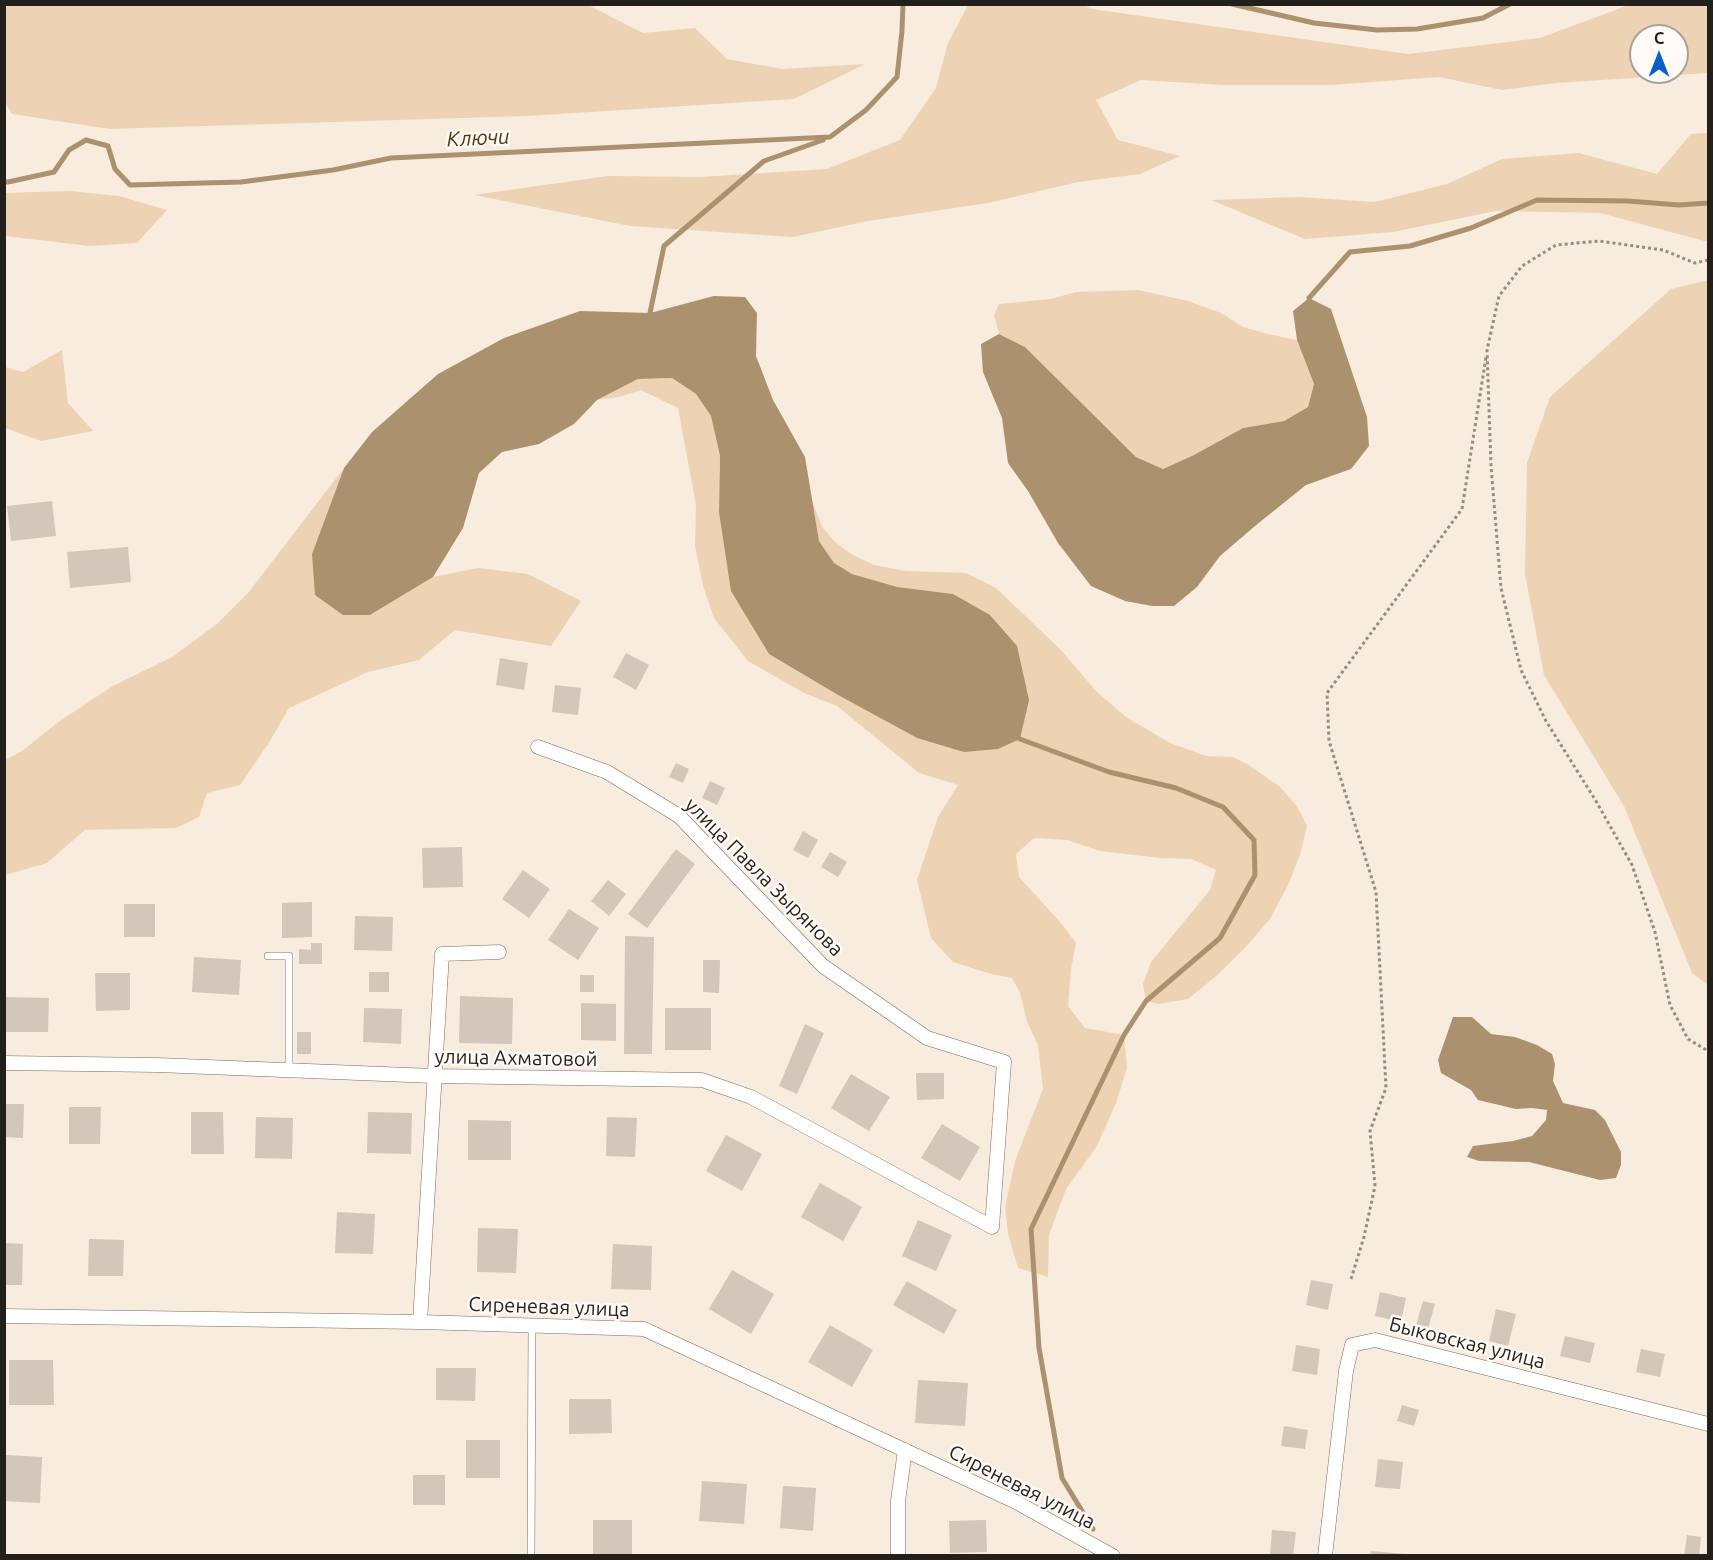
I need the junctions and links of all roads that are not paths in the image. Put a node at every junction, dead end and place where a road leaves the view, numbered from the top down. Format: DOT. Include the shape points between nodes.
graph roads {
  1 [pos="538,747"];
  2 [pos="500,952"];
  3 [pos="268,956"];
  4 [pos="4,1063"];
  5 [pos="289,1071"];
  6 [pos="434,1076"];
  7 [pos="992,1227"];
  8 [pos="4,1316"];
  9 [pos="420,1322"];
  10 [pos="532,1326"];
  11 [pos="1708,1425"];
  12 [pos="905,1450"];
  13 [pos="531,1556"];
  14 [pos="898,1556"];
  15 [pos="1113,1556"];
  16 [pos="1325,1556"];
  1 -- 7 [label="street, улица Павла Зырянова" via="606,772 679,816 823,966 927,1038 1004,1062"];
  2 -- 6 [label="street" via="442,954"];
  3 -- 5 [label="lane" via="289,956"];
  4 -- 5 [label="street, улица Ахматовой"];
  5 -- 6 [label="street, улица Ахматовой"];
  6 -- 7 [label="street, улица Ахматовой" via="702,1080 751,1097"];
  6 -- 9 [label="street"];
  8 -- 9 [label="street, Сиреневая улица"];
  9 -- 10 [label="street, Сиреневая улица"];
  10 -- 12 [label="street, Сиреневая улица" via="645,1329"];
  10 -- 13 [label="lane"];
  11 -- 16 [label="street, Быковская улица" via="1375,1340 1352,1345"];
  12 -- 14 [label="street" via="898,1501"];
  12 -- 15 [label="street, Сиреневая улица" via="1016,1502"];
}
